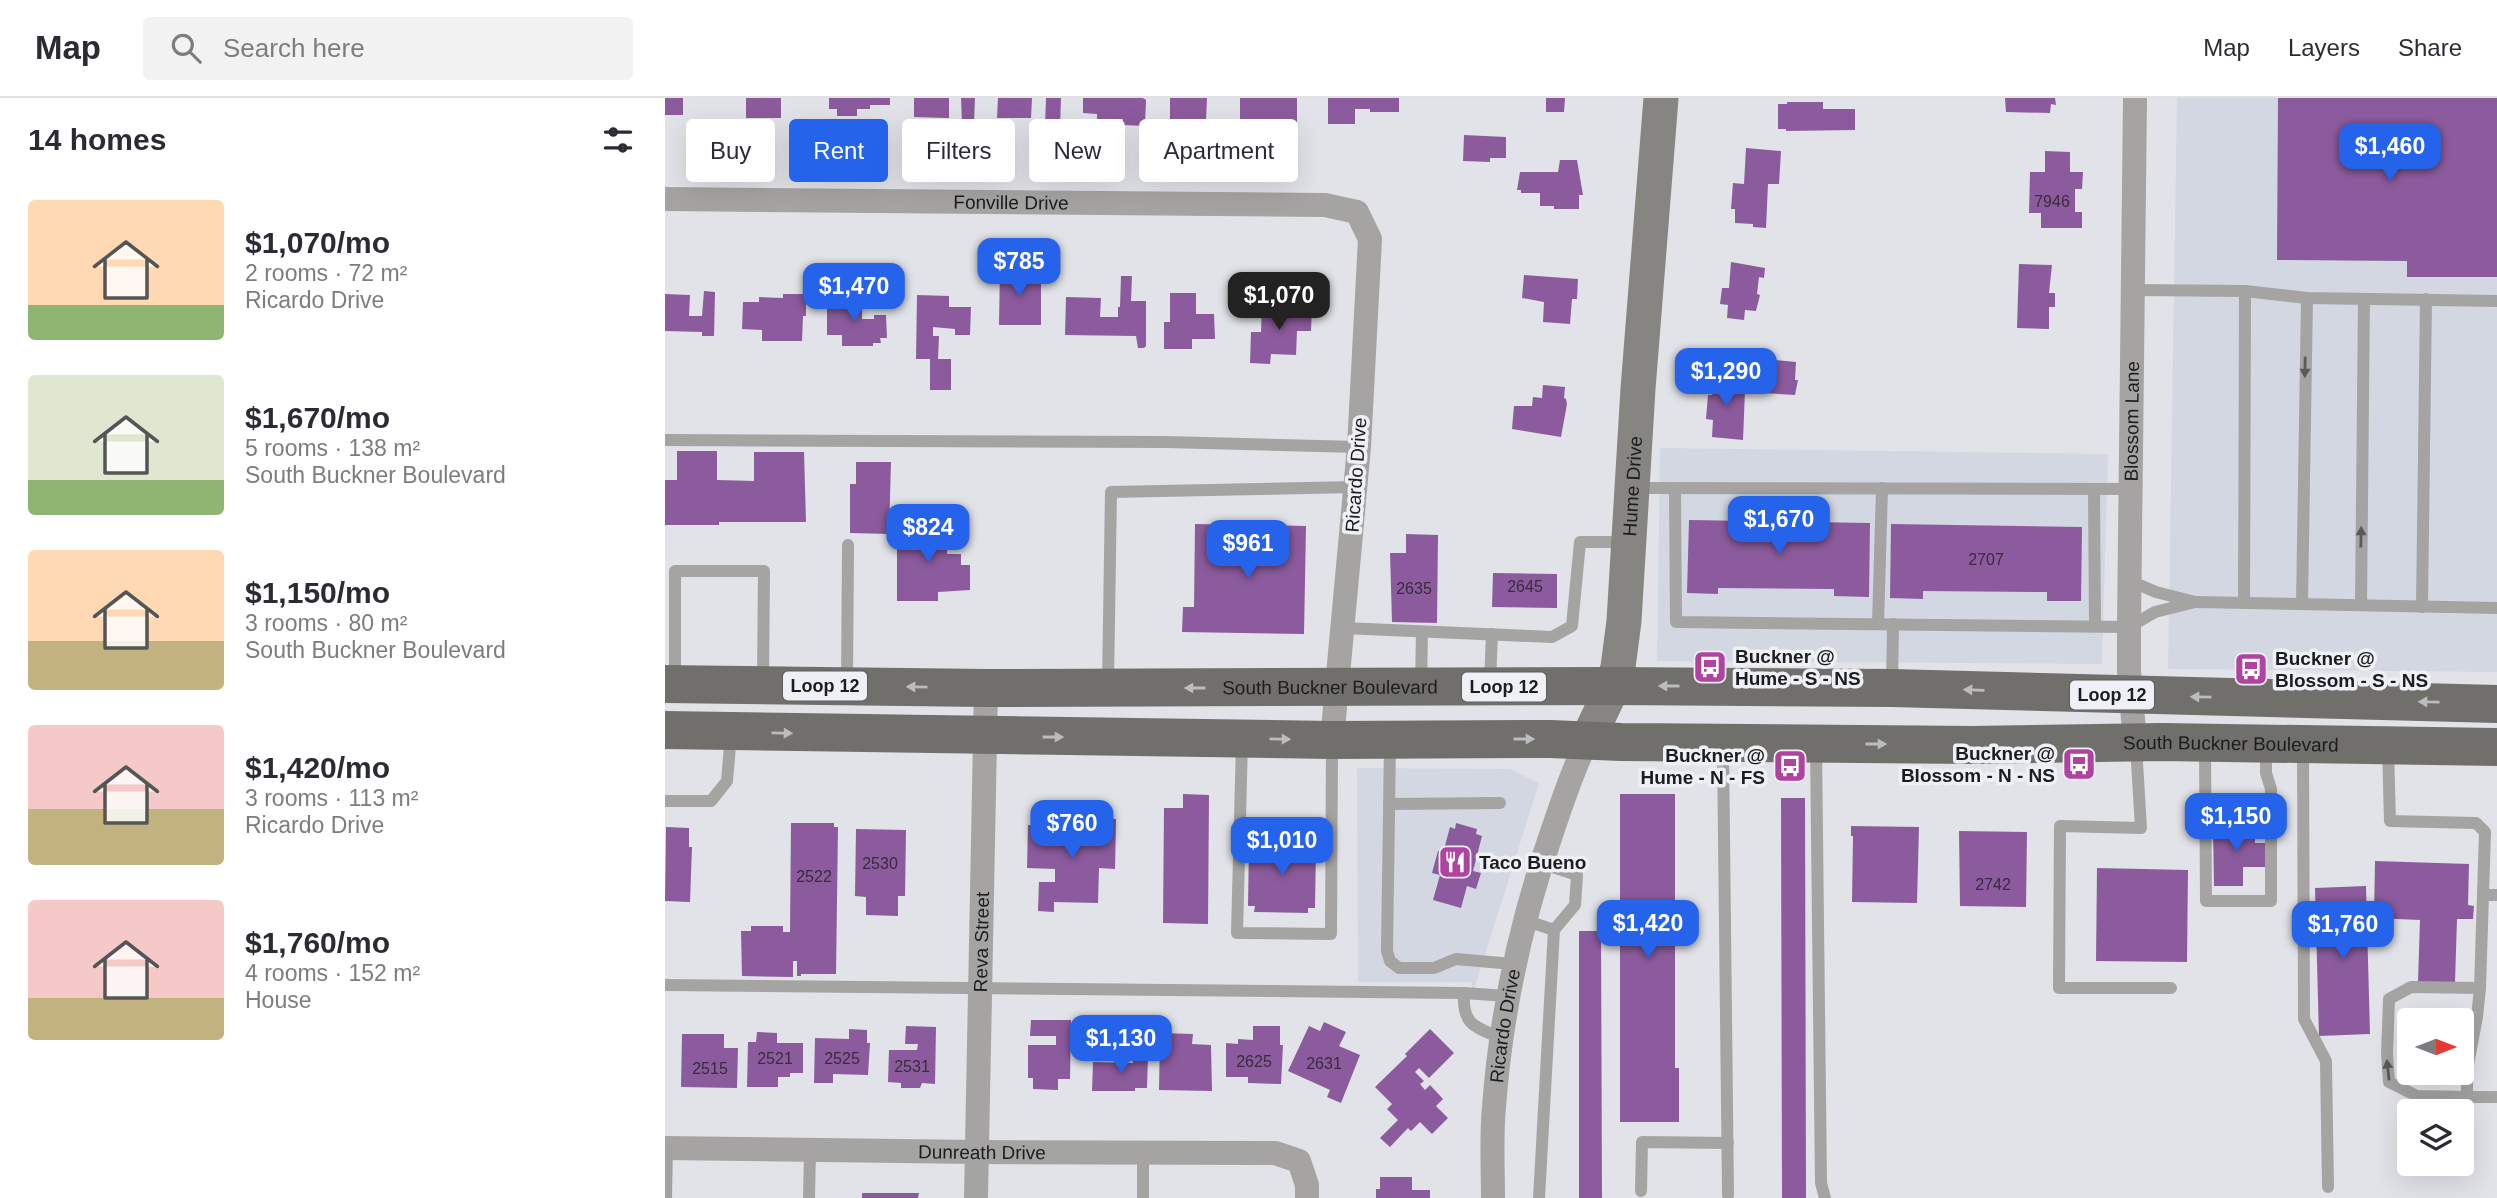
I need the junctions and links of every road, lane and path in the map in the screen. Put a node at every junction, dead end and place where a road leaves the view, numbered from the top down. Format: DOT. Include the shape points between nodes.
graph roads {
  1 [pos="1661,98"];
  2 [pos="2135,98"];
  3 [pos="665,199"];
  4 [pos="1357,212"];
  5 [pos="2134,290"];
  6 [pos="2245,291"];
  7 [pos="2307,298"];
  8 [pos="2364,299"];
  9 [pos="2426,299"];
  10 [pos="2497,301"];
  11 [pos="665,440"];
  12 [pos="1359,447"];
  13 [pos="1356,487"];
  14 [pos="1632,488"];
  15 [pos="1675,488"];
  16 [pos="1882,488"];
  17 [pos="2094,489"];
  18 [pos="2131,489"];
  19 [pos="1629,542"];
  20 [pos="848,545"];
  21 [pos="2130,581"];
  22 [pos="2196,602"];
  23 [pos="2244,603"];
  24 [pos="2302,604"];
  25 [pos="2361,605"];
  26 [pos="2422,607"];
  27 [pos="2497,608"];
  28 [pos="1878,624"];
  29 [pos="1893,624"];
  30 [pos="2095,626"];
  31 [pos="2129,627"];
  32 [pos="1343,628"];
  33 [pos="1422,632"];
  34 [pos="1492,634"];
  35 [pos="670,684"];
  36 [pos="763,685"];
  37 [pos="846,686"];
  38 [pos="1613,686"];
  39 [pos="986,688"];
  40 [pos="1108,688"];
  41 [pos="1337,688"];
  42 [pos="1420,688"];
  43 [pos="1490,688"];
  44 [pos="1892,688"];
  45 [pos="2131,696"];
  46 [pos="2497,704"];
  47 [pos="665,730"];
  48 [pos="731,731"];
  49 [pos="984,737"];
  50 [pos="1242,738"];
  51 [pos="1332,740"];
  52 [pos="1390,740"];
  53 [pos="1587,741"];
  54 [pos="1723,743"];
  55 [pos="2135,743"];
  56 [pos="2205,743"];
  57 [pos="1816,744"];
  58 [pos="2285,744"];
  59 [pos="2388,746"];
  60 [pos="2497,747"];
  61 [pos="665,801"];
  62 [pos="1500,803"];
  63 [pos="1389,804"];
  64 [pos="1541,863"];
  65 [pos="2483,895"];
  66 [pos="2497,895"];
  67 [pos="1524,920"];
  68 [pos="1554,930"];
  69 [pos="1513,964"];
  70 [pos="665,985"];
  71 [pos="980,987"];
  72 [pos="2171,988"];
  73 [pos="2480,988"];
  74 [pos="1464,993"];
  75 [pos="1507,996"];
  76 [pos="1501,1038"];
  77 [pos="2467,1097"];
  78 [pos="2497,1097"];
  79 [pos="1728,1143"];
  80 [pos="666,1148"];
  81 [pos="810,1151"];
  82 [pos="977,1153"];
  83 [pos="1143,1153"];
  84 [pos="2328,1187"];
  85 [pos="1641,1191"];
  86 [pos="1728,1195"];
  87 [pos="666,1198"];
  88 [pos="809,1198"];
  89 [pos="976,1198"];
  90 [pos="1143,1198"];
  91 [pos="1307,1198"];
  92 [pos="1493,1198"];
  93 [pos="1539,1198"];
  94 [pos="1825,1198"];
  1 -- 14 [label="street, Hume Drive"];
  2 -- 5 [label="street, Blossom Lane"];
  3 -- 4 [label="street, Fonville Drive" via="1325,205"];
  4 -- 12 [label="street, Ricardo Drive" via="1370,239"];
  5 -- 6 [label="lane"];
  5 -- 18 [label="street, Blossom Lane"];
  6 -- 7 [label="lane"];
  6 -- 23 [label="lane"];
  7 -- 8 [label="lane"];
  7 -- 24 [label="lane, one-way"];
  8 -- 9 [label="lane"];
  25 -- 8 [label="lane, one-way"];
  9 -- 10 [label="lane"];
  9 -- 26 [label="lane"];
  11 -- 12 [label="lane"];
  12 -- 13 [label="street, Ricardo Drive"];
  13 -- 32 [label="street, Ricardo Drive"];
  13 -- 40 [label="lane" via="1111,492"];
  14 -- 15 [label="lane"];
  14 -- 19 [label="street, Hume Drive"];
  15 -- 16 [label="lane"];
  15 -- 28 [label="lane" via="1677,622"];
  16 -- 17 [label="lane"];
  16 -- 28 [label="lane"];
  17 -- 18 [label="lane"];
  17 -- 30 [label="lane"];
  18 -- 21 [label="street, Blossom Lane"];
  19 -- 34 [label="lane" via="1580,542 1572,626 1552,637"];
  19 -- 38 [label="street, Hume Drive" via="1624,621"];
  20 -- 37 [label="lane"];
  21 -- 22 [label="lane"];
  21 -- 31 [label="street, Blossom Lane"];
  22 -- 23 [label="lane"];
  22 -- 31 [label="lane" via="2155,612"];
  23 -- 24 [label="lane"];
  24 -- 25 [label="lane"];
  25 -- 26 [label="lane"];
  26 -- 27 [label="lane"];
  28 -- 29 [label="lane"];
  29 -- 30 [label="lane"];
  29 -- 44 [label="lane"];
  30 -- 31 [label="lane"];
  31 -- 45 [label="street, Blossom Lane"];
  32 -- 33 [label="lane"];
  32 -- 41 [label="street, Ricardo Drive"];
  33 -- 34 [label="lane"];
  33 -- 42 [label="lane"];
  34 -- 43 [label="lane"];
  35 -- 36 [label="main road, South Buckner Boulevard / Loop 12"];
  35 -- 36 [label="lane" via="675,571 764,571"];
  36 -- 37 [label="main road, South Buckner Boulevard / Loop 12"];
  39 -- 37 [label="main road, South Buckner Boulevard / Loop 12, one-way"];
  38 -- 43 [label="main road, South Buckner Boulevard / Loop 12"];
  44 -- 38 [label="main road, South Buckner Boulevard / Loop 12, one-way"];
  38 -- 53 [label="street, Hume Drive"];
  39 -- 40 [label="main road, South Buckner Boulevard / Loop 12"];
  39 -- 49 [label="street, Reva Street"];
  41 -- 40 [label="main road, South Buckner Boulevard / Loop 12, one-way"];
  41 -- 42 [label="main road, South Buckner Boulevard / Loop 12"];
  41 -- 51 [label="street, Ricardo Drive"];
  42 -- 43 [label="main road, South Buckner Boulevard / Loop 12"];
  45 -- 44 [label="main road, South Buckner Boulevard / Loop 12, one-way"];
  46 -- 45 [label="main road, South Buckner Boulevard / Loop 12, one-way"];
  45 -- 55 [label="street, Blossom Lane"];
  47 -- 48 [label="main road, South Buckner Boulevard"];
  48 -- 49 [label="main road, South Buckner Boulevard, one-way"];
  48 -- 61 [label="lane" via="726,781 711,801"];
  49 -- 50 [label="main road, South Buckner Boulevard, one-way"];
  49 -- 71 [label="street, Reva Street"];
  50 -- 51 [label="main road, South Buckner Boulevard, one-way"];
  50 -- 51 [label="lane" via="1237,933 1331,934"];
  51 -- 52 [label="main road, South Buckner Boulevard"];
  52 -- 53 [label="main road, South Buckner Boulevard, one-way"];
  52 -- 63 [label="lane"];
  53 -- 54 [label="main road, South Buckner Boulevard"];
  53 -- 64 [label="street, Ricardo Drive"];
  54 -- 57 [label="main road, South Buckner Boulevard"];
  54 -- 79 [label="lane"];
  55 -- 56 [label="main road, South Buckner Boulevard"];
  57 -- 55 [label="main road, South Buckner Boulevard, one-way"];
  55 -- 72 [label="lane" via="2141,828 2060,826 2060,988"];
  56 -- 58 [label="main road, South Buckner Boulevard"];
  56 -- 58 [label="lane" via="2206,901 2271,901 2271,789 2266,773"];
  57 -- 94 [label="lane" via="1821,1184"];
  58 -- 59 [label="main road, South Buckner Boulevard"];
  58 -- 84 [label="lane" via="2304,1019 2326,1061"];
  59 -- 60 [label="main road, South Buckner Boulevard"];
  59 -- 65 [label="lane" via="2390,821 2476,823 2485,832"];
  62 -- 63 [label="lane"];
  63 -- 69 [label="lane" via="1387,951 1391,961 1399,968 1425,970 1456,959"];
  64 -- 67 [label="street, Ricardo Drive"];
  64 -- 68 [label="lane" via="1577,875 1575,905"];
  65 -- 66 [label="lane"];
  65 -- 73 [label="lane"];
  67 -- 68 [label="lane"];
  67 -- 69 [label="street, Ricardo Drive"];
  68 -- 93 [label="lane"];
  69 -- 75 [label="street, Ricardo Drive"];
  70 -- 71 [label="lane"];
  71 -- 74 [label="lane"];
  71 -- 82 [label="street, Reva Street"];
  73 -- 77 [label="lane"];
  77 -- 73 [label="lane, one-way" via="2417,1096 2389,1082 2389,999 2411,987"];
  74 -- 75 [label="lane"];
  74 -- 76 [label="lane" via="1467,1019"];
  75 -- 76 [label="street, Ricardo Drive"];
  76 -- 92 [label="street, Ricardo Drive" via="1493,1109"];
  77 -- 78 [label="lane"];
  79 -- 85 [label="lane" via="1642,1142"];
  79 -- 86 [label="lane"];
  80 -- 81 [label="street, Dunreath Drive"];
  80 -- 87 [label="lane"];
  81 -- 82 [label="street, Dunreath Drive"];
  81 -- 88 [label="lane"];
  82 -- 83 [label="street, Dunreath Drive"];
  82 -- 89 [label="street, Reva Street"];
  83 -- 90 [label="lane"];
  83 -- 91 [label="street, Dunreath Drive" via="1275,1153 1299,1161"];
}
